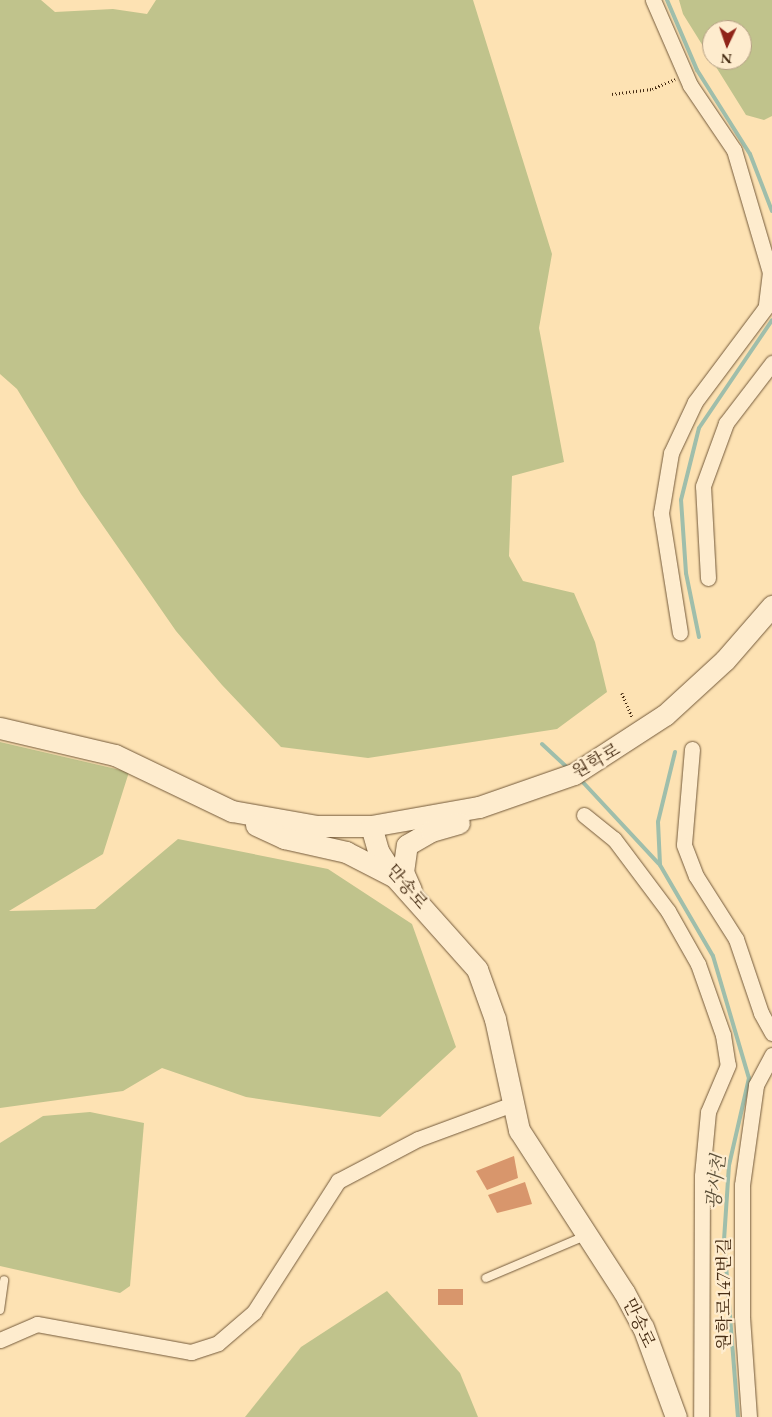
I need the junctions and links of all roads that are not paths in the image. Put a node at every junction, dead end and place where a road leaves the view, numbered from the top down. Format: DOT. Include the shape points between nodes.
graph roads {
  1 [pos="653,0"];
  2 [pos="771,272"];
  3 [pos="772,363"];
  4 [pos="708,578"];
  5 [pos="772,606"];
  6 [pos="680,633"];
  7 [pos="0,728"];
  8 [pos="692,749"];
  9 [pos="523,793"];
  10 [pos="232,811"];
  11 [pos="584,815"];
  12 [pos="371,826"];
  13 [pos="394,876"];
  14 [pos="414,897"];
  15 [pos="772,1033"];
  16 [pos="772,1055"];
  17 [pos="510,1105"];
  18 [pos="590,1234"];
  19 [pos="486,1278"];
  20 [pos="4,1280"];
  21 [pos="0,1310"];
  22 [pos="0,1340"];
  23 [pos="676,1417"];
  24 [pos="701,1417"];
  25 [pos="749,1417"];
  1 -- 2 [label="street" via="685,74 734,150"];
  2 -- 6 [label="street" via="766,307 695,402 671,452 660,513"];
  3 -- 4 [label="street" via="726,423 703,486"];
  5 -- 9 [label="street, 원학로" via="725,660 640,734 605,757 547,786"];
  7 -- 10 [label="street" via="115,755"];
  8 -- 15 [label="street" via="684,845 696,876 736,939 761,1013"];
  9 -- 12 [label="street, 원학로" via="479,807"];
  9 -- 14 [label="street" via="482,817 430,830 407,845 403,872"];
  10 -- 12 [label="street" via="316,826"];
  10 -- 13 [label="street" via="276,835 346,852"];
  11 -- 24 [label="street" via="614,839 668,911 698,964 723,1035 728,1065 708,1112 702,1176"];
  12 -- 13 [label="street, 만송로" via="378,851"];
  13 -- 14 [label="street, 만송로"];
  14 -- 17 [label="street, 만송로" via="476,969 495,1019"];
  16 -- 25 [label="street, 원학로147번길" via="756,1086 742,1184 742,1316"];
  17 -- 18 [label="street, 만송로" via="526,1145"];
  17 -- 22 [label="street" via="418,1139 338,1181 254,1312 218,1343 191,1352 37,1324"];
  18 -- 19 [label="lane"];
  18 -- 23 [label="street, 만송로" via="643,1327"];
  20 -- 21 [label="lane"];
}
